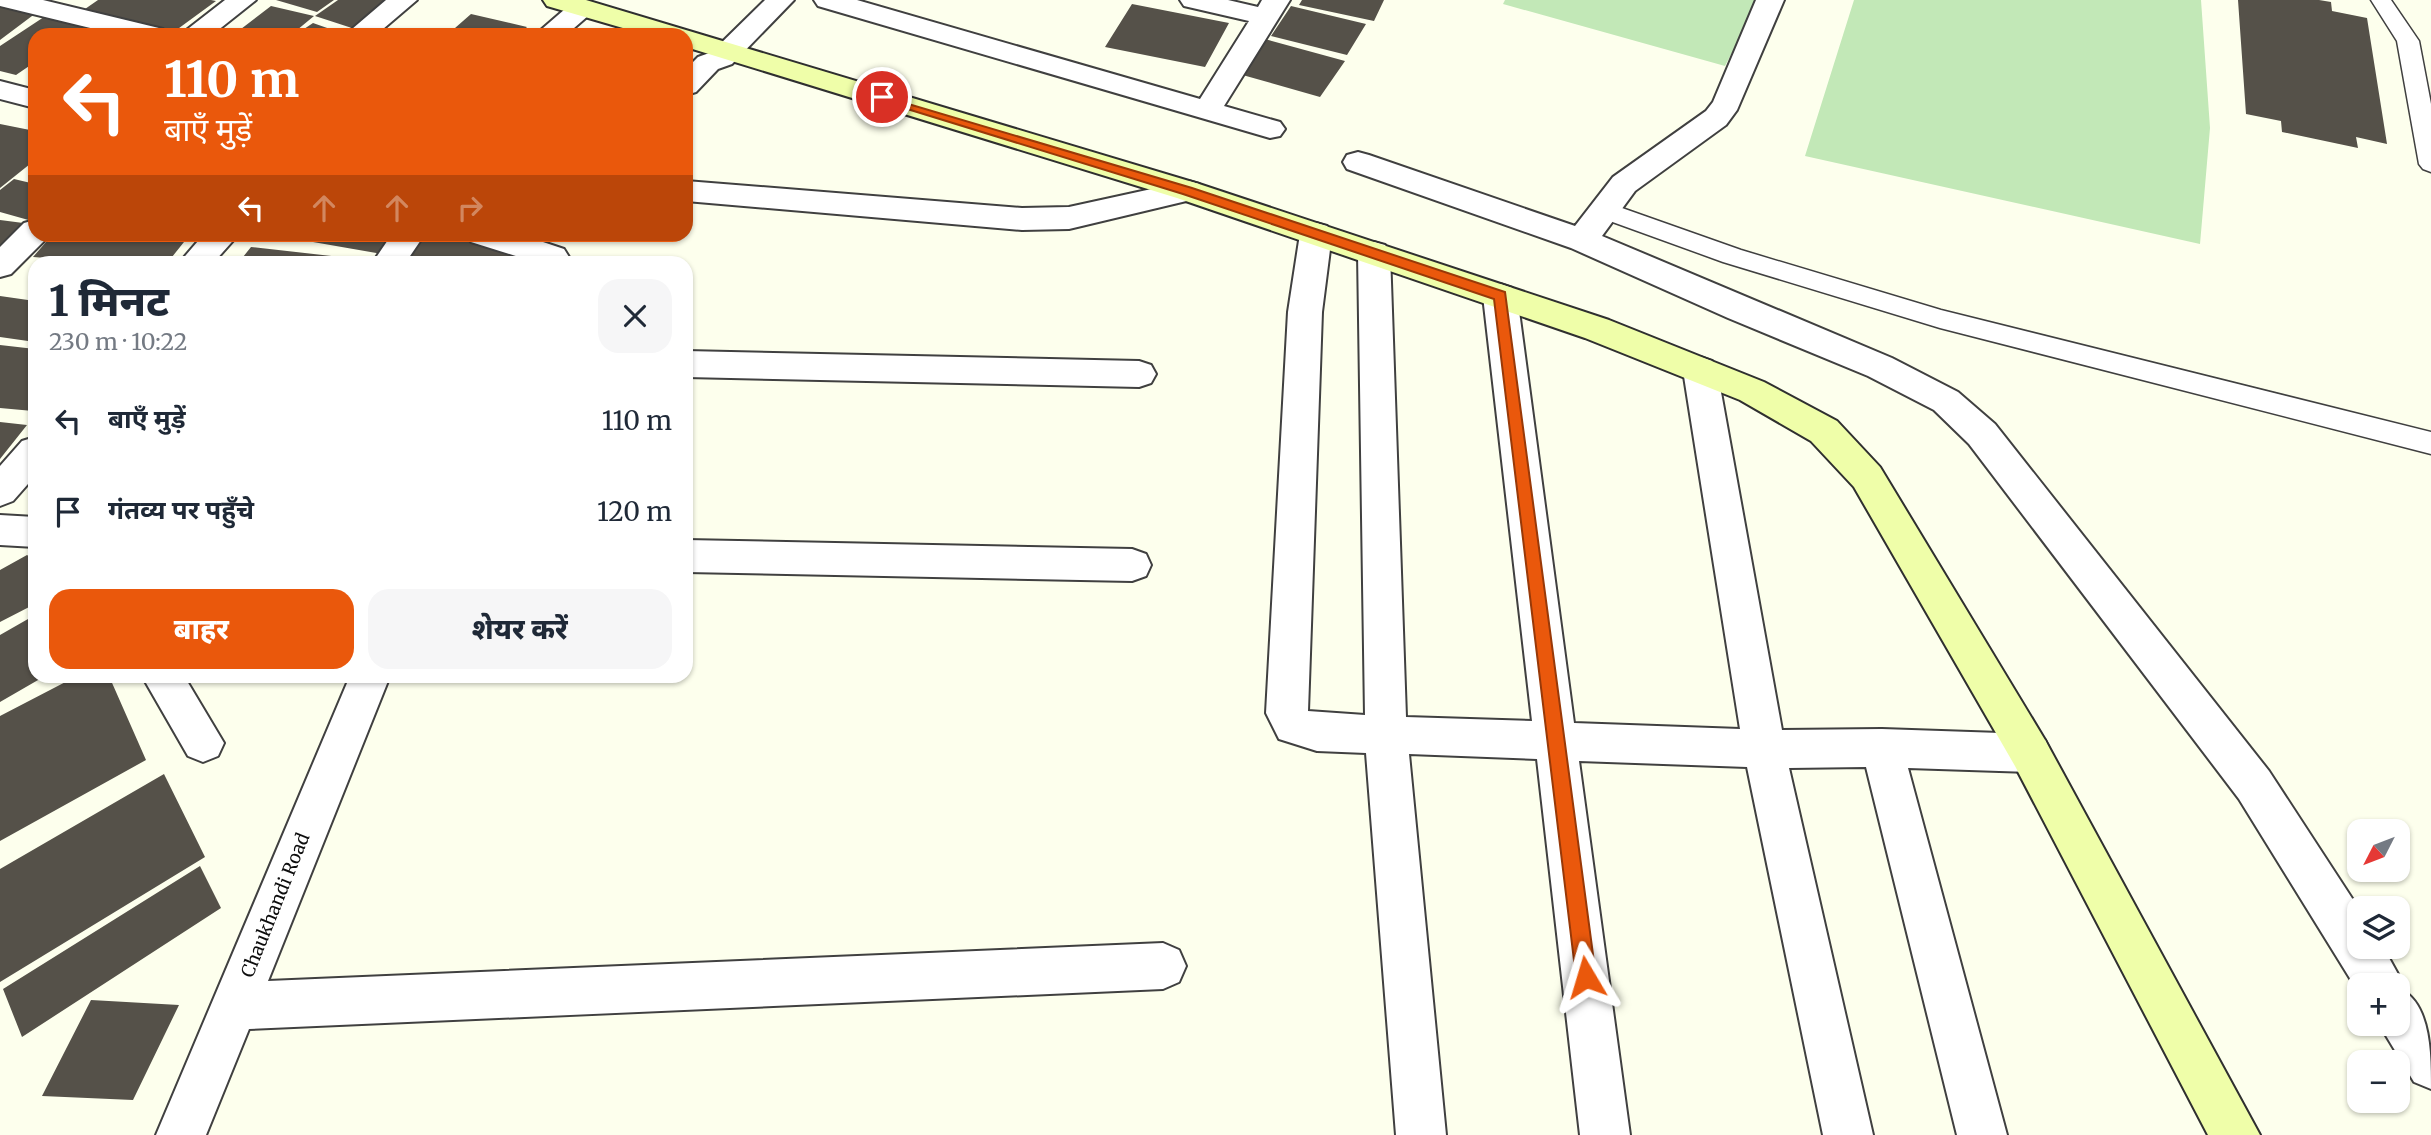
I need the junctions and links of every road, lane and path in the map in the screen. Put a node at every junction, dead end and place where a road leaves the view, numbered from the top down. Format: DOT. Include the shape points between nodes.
graph roads {
  1 [pos="9,0"];
  2 [pos="242,0"];
  3 [pos="403,0"];
  4 [pos="758,0"];
  5 [pos="780,0"];
  6 [pos="828,0"];
  7 [pos="1194,0"];
  8 [pos="1770,0"];
  9 [pos="2381,0"];
  10 [pos="570,4"];
  11 [pos="81,7"];
  12 [pos="1271,9"];
  13 [pos="135,28"];
  14 [pos="204,28"];
  15 [pos="368,28"];
  16 [pos="554,28"];
  17 [pos="645,28"];
  18 [pos="702,46"];
  19 [pos="693,68"];
  20 [pos="0,90"];
  21 [pos="28,97"];
  22 [pos="1206,112"];
  23 [pos="1270,129"];
  24 [pos="1358,162"];
  25 [pos="2431,164"];
  26 [pos="1188,191"];
  27 [pos="693,192"];
  28 [pos="1605,210"];
  29 [pos="1316,234"];
  30 [pos="28,238"];
  31 [pos="1582,240"];
  32 [pos="215,242"];
  33 [pos="517,242"];
  34 [pos="556,251"];
  35 [pos="1374,253"];
  36 [pos="202,256"];
  37 [pos="0,266"];
  38 [pos="1500,296"];
  39 [pos="693,363"];
  40 [pos="1699,370"];
  41 [pos="1139,374"];
  42 [pos="2431,443"];
  43 [pos="28,459"];
  44 [pos="0,491"];
  45 [pos="0,530"];
  46 [pos="28,532"];
  47 [pos="693,556"];
  48 [pos="1132,565"];
  49 [pos="166,683"];
  50 [pos="367,683"];
  51 [pos="1386,734"];
  52 [pos="1557,741"];
  53 [pos="204,743"];
  54 [pos="1882,748"];
  55 [pos="1764,749"];
  56 [pos="2030,753"];
  57 [pos="1163,966"];
  58 [pos="2373,973"];
  59 [pos="234,1006"];
  60 [pos="2410,1031"];
  61 [pos="2431,1065"];
  62 [pos="181,1135"];
  63 [pos="1421,1135"];
  64 [pos="1605,1135"];
  65 [pos="1848,1135"];
  66 [pos="1982,1135"];
  67 [pos="2235,1135"];
  1 -- 11 [label="street"];
  2 -- 14 [label="street"];
  3 -- 15 [label="street"];
  4 -- 18 [label="street"];
  5 -- 18 [label="street"];
  6 -- 22 [label="street"];
  7 -- 12 [label="street"];
  8 -- 28 [label="street" via="1722,111 1704,129 1624,184"];
  9 -- 25 [label="lane" via="2408,41"];
  10 -- 16 [label="street"];
  10 -- 17 [label="street"];
  11 -- 13 [label="street"];
  12 -- 22 [label="street"];
  18 -- 19 [label="street"];
  18 -- 26 [label="street"];
  20 -- 21 [label="street"];
  22 -- 23 [label="street"];
  24 -- 31 [label="street"];
  26 -- 27 [label="street" via="1069,218 1022,219"];
  26 -- 29 [label="street"];
  28 -- 31 [label="street"];
  28 -- 42 [label="lane" via="1732,256 1940,319"];
  29 -- 35 [label="street"];
  29 -- 51 [label="street" via="1306,312 1287,713 1294,726 1303,730"];
  30 -- 37 [label="street"];
  31 -- 58 [label="street" via="1880,367 1946,401 1982,434 2254,785"];
  32 -- 36 [label="street"];
  33 -- 34 [label="street"];
  35 -- 38 [label="street"];
  35 -- 51 [label="street"];
  38 -- 40 [label="street" via="1597,328"];
  38 -- 52 [label="street"];
  39 -- 41 [label="street"];
  40 -- 55 [label="street"];
  40 -- 56 [label="street" via="1796,412 1824,431 1867,477"];
  43 -- 44 [label="street"];
  45 -- 46 [label="street"];
  47 -- 48 [label="street"];
  49 -- 53 [label="street"];
  50 -- 59 [label="street, Chaukhandi Road"];
  51 -- 52 [label="street"];
  51 -- 63 [label="street"];
  52 -- 55 [label="street"];
  52 -- 64 [label="street"];
  54 -- 55 [label="street"];
  54 -- 56 [label="street"];
  54 -- 66 [label="street"];
  55 -- 65 [label="street"];
  56 -- 67 [label="street"];
  57 -- 59 [label="street"];
  59 -- 62 [label="street, Chaukhandi Road"];
  60 -- 61 [label="street"];
}
